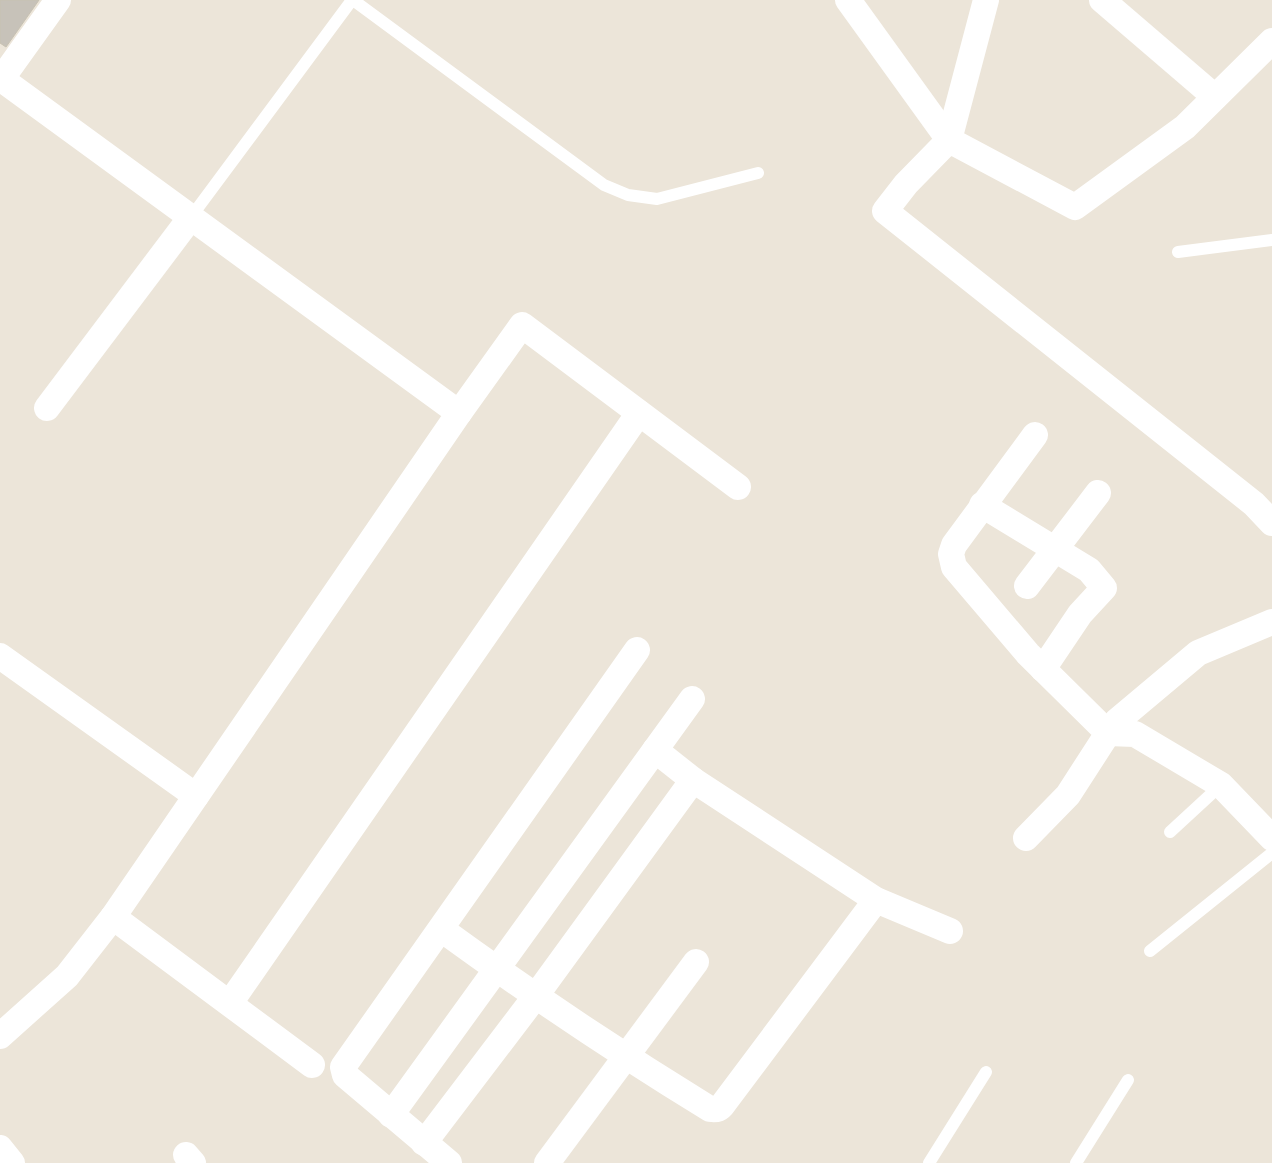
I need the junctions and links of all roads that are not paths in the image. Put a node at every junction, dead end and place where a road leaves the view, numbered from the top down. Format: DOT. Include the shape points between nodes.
graph roads {
  1 [pos="58,0"];
  2 [pos="352,0"];
  3 [pos="848,0"];
  4 [pos="986,0"];
  5 [pos="1102,0"];
  6 [pos="1272,41"];
  7 [pos="0,79"];
  8 [pos="1215,97"];
  9 [pos="949,140"];
  10 [pos="758,173"];
  11 [pos="191,217"];
  12 [pos="1272,240"];
  13 [pos="1178,252"];
  14 [pos="47,408"];
  15 [pos="459,413"];
  16 [pos="639,413"];
  17 [pos="1034,435"];
  18 [pos="738,487"];
  19 [pos="1098,493"];
  20 [pos="982,505"];
  21 [pos="1272,523"];
  22 [pos="1056,549"];
  23 [pos="1027,586"];
  24 [pos="1272,622"];
  25 [pos="637,650"];
  26 [pos="0,656"];
  27 [pos="1043,669"];
  28 [pos="692,699"];
  29 [pos="1108,733"];
  30 [pos="655,750"];
  31 [pos="693,780"];
  32 [pos="1221,785"];
  33 [pos="196,796"];
  34 [pos="1170,832"];
  35 [pos="1026,838"];
  36 [pos="1272,838"];
  37 [pos="1272,853"];
  38 [pos="876,900"];
  39 [pos="113,917"];
  40 [pos="441,930"];
  41 [pos="950,931"];
  42 [pos="1150,951"];
  43 [pos="696,962"];
  44 [pos="497,970"];
  45 [pos="535,997"];
  46 [pos="230,1003"];
  47 [pos="0,1036"];
  48 [pos="626,1058"];
  49 [pos="312,1065"];
  50 [pos="986,1072"];
  51 [pos="1128,1080"];
  52 [pos="391,1114"];
  53 [pos="424,1143"];
  54 [pos="0,1148"];
  55 [pos="12,1163"];
  56 [pos="449,1163"];
  57 [pos="548,1163"];
  58 [pos="929,1163"];
  59 [pos="1076,1163"];
  1 -- 7 [label="street"];
  2 -- 10 [label="lane" via="604,185 628,196 657,199"];
  2 -- 11 [label="lane"];
  3 -- 9 [label="street"];
  4 -- 9 [label="street"];
  5 -- 8 [label="street"];
  6 -- 8 [label="street"];
  7 -- 11 [label="street"];
  8 -- 9 [label="street" via="1185,127 1075,207"];
  9 -- 21 [label="street" via="885,211 1254,504"];
  11 -- 14 [label="street"];
  11 -- 15 [label="street"];
  12 -- 13 [label="lane"];
  15 -- 16 [label="street" via="522,325"];
  15 -- 33 [label="street"];
  16 -- 18 [label="street"];
  16 -- 46 [label="street"];
  17 -- 20 [label="street"];
  19 -- 22 [label="street"];
  20 -- 22 [label="street"];
  20 -- 27 [label="street" via="954,545 951,554 954,567"];
  22 -- 23 [label="street"];
  22 -- 27 [label="street" via="1089,570 1104,588 1080,614"];
  24 -- 29 [label="street" via="1198,653 1117,720"];
  25 -- 40 [label="street"];
  26 -- 33 [label="street"];
  27 -- 29 [label="street"];
  28 -- 30 [label="street"];
  29 -- 32 [label="street" via="1136,734"];
  29 -- 35 [label="street" via="1068,795"];
  30 -- 31 [label="street"];
  30 -- 44 [label="street"];
  31 -- 38 [label="street"];
  31 -- 45 [label="street"];
  32 -- 34 [label="lane"];
  32 -- 36 [label="street"];
  33 -- 39 [label="street"];
  37 -- 42 [label="lane"];
  38 -- 41 [label="street"];
  38 -- 48 [label="street" via="721,1108 710,1109"];
  39 -- 46 [label="street"];
  39 -- 47 [label="street" via="67,976"];
  40 -- 44 [label="street"];
  40 -- 52 [label="street" via="343,1067 345,1075"];
  43 -- 48 [label="street"];
  44 -- 45 [label="street"];
  44 -- 52 [label="street"];
  45 -- 48 [label="street"];
  45 -- 53 [label="street"];
  46 -- 49 [label="street"];
  48 -- 57 [label="street"];
  50 -- 58 [label="lane"];
  51 -- 59 [label="lane"];
  52 -- 53 [label="street"];
  53 -- 56 [label="street"];
  54 -- 55 [label="street"];
}
